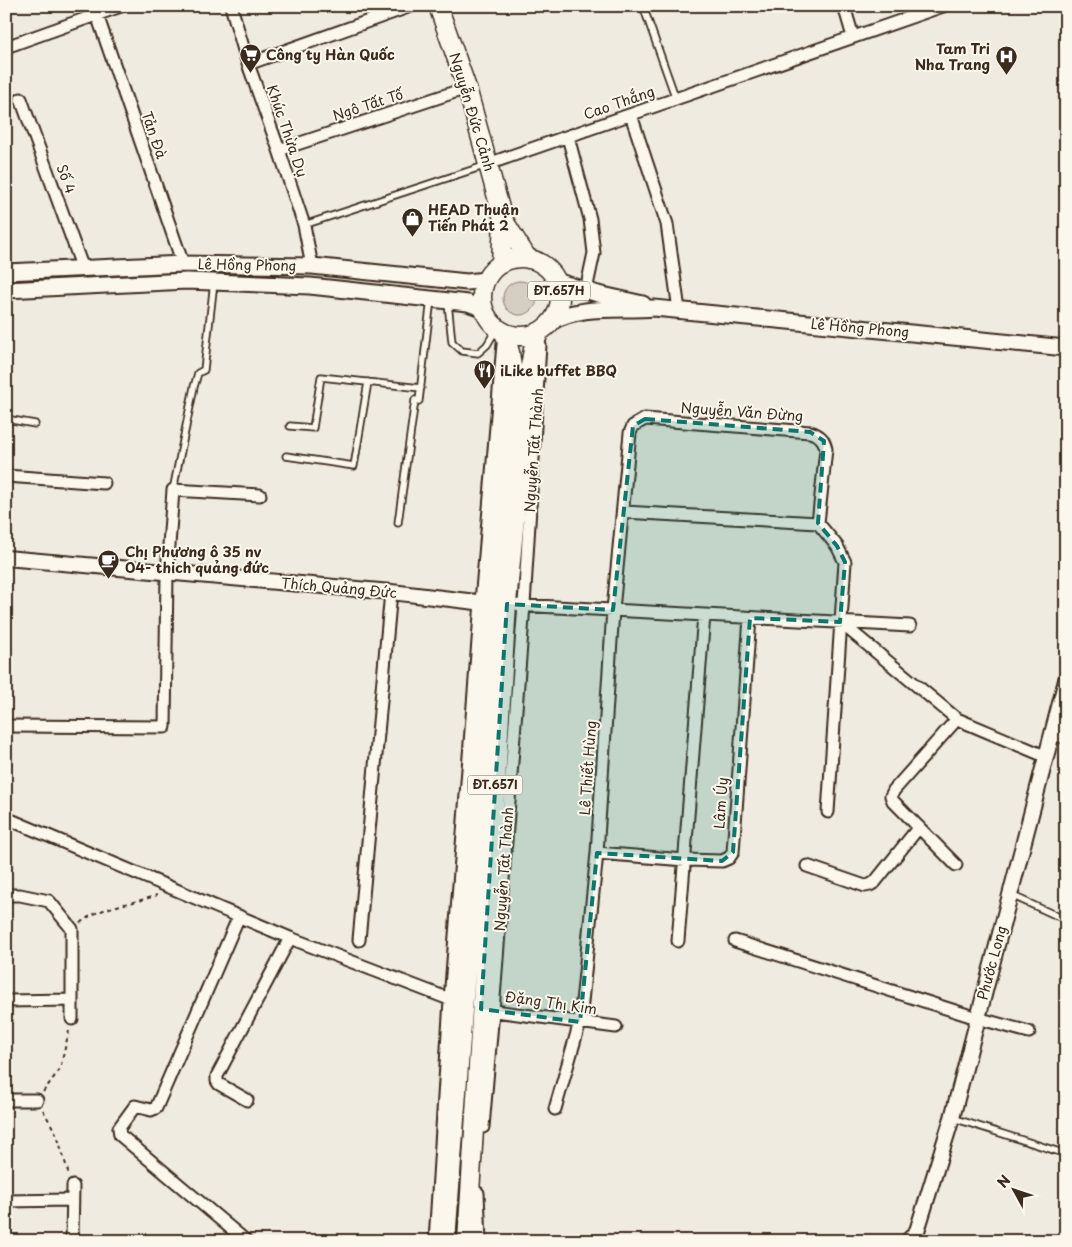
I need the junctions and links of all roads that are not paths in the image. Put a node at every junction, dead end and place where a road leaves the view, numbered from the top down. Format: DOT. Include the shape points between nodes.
graph roads {
  1 [pos="121,6"];
  2 [pos="230,6"];
  3 [pos="411,6"];
  4 [pos="438,6"];
  5 [pos="643,6"];
  6 [pos="844,6"];
  7 [pos="943,6"];
  8 [pos="97,15"];
  9 [pos="853,37"];
  10 [pos="6,47"];
  11 [pos="248,64"];
  12 [pos="467,88"];
  13 [pos="21,99"];
  14 [pos="676,99"];
  15 [pos="631,115"];
  16 [pos="568,137"];
  17 [pos="279,150"];
  18 [pos="488,164"];
  19 [pos="503,220"];
  20 [pos="304,225"];
  21 [pos="528,259"];
  22 [pos="183,264"];
  23 [pos="501,264"];
  24 [pos="312,266"];
  25 [pos="83,269"];
  26 [pos="6,272"];
  27 [pos="486,280"];
  28 [pos="556,281"];
  29 [pos="214,282"];
  30 [pos="310,286"];
  31 [pos="6,290"];
  32 [pos="586,290"];
  33 [pos="431,299"];
  34 [pos="448,301"];
  35 [pos="654,308"];
  36 [pos="484,309"];
  37 [pos="679,310"];
  38 [pos="544,327"];
  39 [pos="500,330"];
  40 [pos="1066,348"];
  41 [pos="368,382"];
  42 [pos="421,388"];
  43 [pos="6,419"];
  44 [pos="35,424"];
  45 [pos="290,426"];
  46 [pos="633,426"];
  47 [pos="286,456"];
  48 [pos="6,476"];
  49 [pos="104,483"];
  50 [pos="173,490"];
  51 [pos="260,495"];
  52 [pos="624,512"];
  53 [pos="398,523"];
  54 [pos="818,523"];
  55 [pos="6,558"];
  56 [pos="167,573"];
  57 [pos="391,592"];
  58 [pos="501,604"];
  59 [pos="613,610"];
  60 [pos="704,615"];
  61 [pos="750,618"];
  62 [pos="840,622"];
  63 [pos="910,626"];
  64 [pos="1066,680"];
  65 [pos="957,719"];
  66 [pos="6,726"];
  67 [pos="1059,736"];
  68 [pos="1047,757"];
  69 [pos="828,812"];
  70 [pos="6,818"];
  71 [pos="919,827"];
  72 [pos="597,854"];
  73 [pos="685,860"];
  74 [pos="956,865"];
  75 [pos="806,866"];
  76 [pos="6,895"];
  77 [pos="1010,895"];
  78 [pos="239,916"];
  79 [pos="1066,920"];
  80 [pos="290,938"];
  81 [pos="359,940"];
  82 [pos="678,941"];
  83 [pos="735,941"];
  84 [pos="72,1000"];
  85 [pos="6,1001"];
  86 [pos="457,1002"];
  87 [pos="487,1010"];
  88 [pos="977,1018"];
  89 [pos="72,1019"];
  90 [pos="580,1022"];
  91 [pos="616,1027"];
  92 [pos="1030,1032"];
  93 [pos="6,1100"];
  94 [pos="36,1100"];
  95 [pos="247,1100"];
  96 [pos="555,1109"];
  97 [pos="952,1118"];
  98 [pos="1066,1154"];
  99 [pos="72,1186"];
  100 [pos="72,1200"];
  101 [pos="6,1201"];
  102 [pos="914,1238"];
  103 [pos="72,1241"];
  104 [pos="246,1241"];
  105 [pos="436,1241"];
  106 [pos="446,1241"];
  107 [pos="467,1241"];
  108 [pos="480,1241"];
  1 -- 8 [label="street"];
  2 -- 11 [label="street, Khúc Thừa Dụ"];
  3 -- 11 [label="street"];
  4 -- 12 [label="main road, Nguyễn Đức Cảnh"];
  5 -- 14 [label="lane"];
  6 -- 9 [label="street"];
  7 -- 9 [label="street, Cao Thắng"];
  8 -- 10 [label="street"];
  8 -- 22 [label="street, Tản Đà"];
  9 -- 14 [label="street, Cao Thắng"];
  11 -- 17 [label="street, Khúc Thừa Dụ"];
  12 -- 17 [label="street, Ngô Tất Tố"];
  12 -- 18 [label="main road, Nguyễn Đức Cảnh"];
  13 -- 25 [label="street, Số 4"];
  14 -- 15 [label="street, Cao Thắng"];
  15 -- 16 [label="street, Cao Thắng"];
  15 -- 37 [label="street" via="667,224"];
  16 -- 18 [label="street, Cao Thắng"];
  16 -- 32 [label="street" via="590,220 593,244"];
  17 -- 20 [label="street, Khúc Thừa Dụ"];
  18 -- 19 [label="main road, Nguyễn Đức Cảnh"];
  18 -- 20 [label="lane, Cao Thắng"];
  19 -- 21 [label="main road, Nguyễn Đức Cảnh"];
  19 -- 23 [label="main road, Nguyễn Đức Cảnh"];
  20 -- 24 [label="street, Khúc Thừa Dụ"];
  21 -- 23 [label="main road"];
  21 -- 28 [label="main road, ĐT.657H" via="545,267"];
  22 -- 24 [label="main road, Lê Hồng Phong"];
  22 -- 25 [label="main road, Lê Hồng Phong"];
  23 -- 27 [label="main road"];
  24 -- 27 [label="main road, Lê Hồng Phong" via="467,282"];
  24 -- 30 [label="main road"];
  25 -- 26 [label="main road, Lê Hồng Phong"];
  27 -- 36 [label="main road" via="482,299"];
  28 -- 32 [label="main road, Lê Hồng Phong / ĐT.657H"];
  28 -- 38 [label="main road, ĐT.657H" via="559,303 556,314"];
  29 -- 30 [label="main road, Lê Hồng Phong"];
  29 -- 31 [label="main road, Lê Hồng Phong" via="135,282"];
  29 -- 50 [label="lane" via="204,370 198,374 194,387"];
  30 -- 33 [label="main road, Lê Hồng Phong"];
  32 -- 35 [label="main road, Lê Hồng Phong / ĐT.657H"];
  33 -- 34 [label="main road, Lê Hồng Phong"];
  33 -- 42 [label="lane"];
  34 -- 36 [label="main road, Lê Hồng Phong"];
  34 -- 39 [label="lane" via="452,342 462,351 478,353"];
  35 -- 37 [label="main road, Lê Hồng Phong / ĐT.657H"];
  35 -- 38 [label="main road, Lê Hồng Phong / ĐT.657H" via="584,311 569,314"];
  36 -- 39 [label="main road" via="488,319"];
  37 -- 40 [label="main road, Lê Hồng Phong / ĐT.657H"];
  38 -- 39 [label="main road, ĐT.657H" via="528,335 516,336"];
  38 -- 58 [label="main road, Nguyễn Tất Thành / ĐT.657I" via="534,344 528,377"];
  39 -- 58 [label="main road, Nguyễn Tất Thành / ĐT.657I" via="510,352 513,375"];
  41 -- 42 [label="lane"];
  41 -- 45 [label="lane" via="321,377 313,428"];
  41 -- 47 [label="lane" via="354,466"];
  42 -- 53 [label="lane" via="419,401 414,400"];
  43 -- 44 [label="lane"];
  46 -- 52 [label="street, Lê Thiết Hùng"];
  46 -- 54 [label="street, Nguyễn Văn Đừng" via="645,420 818,435 826,449"];
  48 -- 49 [label="street"];
  50 -- 51 [label="street"];
  50 -- 56 [label="street"];
  52 -- 54 [label="street"];
  52 -- 59 [label="street, Lê Thiết Hùng"];
  54 -- 62 [label="street" via="837,546 845,562"];
  55 -- 56 [label="street, Thích Quảng Đức"];
  56 -- 57 [label="street, Thích Quảng Đức"];
  56 -- 66 [label="street" via="165,727"];
  57 -- 58 [label="street, Thích Quảng Đức"];
  57 -- 81 [label="street"];
  58 -- 59 [label="street"];
  58 -- 86 [label="main road, Nguyễn Tất Thành / ĐT.657I"];
  58 -- 87 [label="main road, Nguyễn Tất Thành / ĐT.657I"];
  59 -- 60 [label="street"];
  59 -- 72 [label="street, Lê Thiết Hùng"];
  60 -- 61 [label="street"];
  60 -- 73 [label="street"];
  61 -- 62 [label="street"];
  61 -- 73 [label="street, Lâm Úy" via="733,852 722,861"];
  62 -- 63 [label="street"];
  62 -- 65 [label="street"];
  62 -- 69 [label="street"];
  64 -- 67 [label="street, Phước Long"];
  65 -- 68 [label="street"];
  65 -- 71 [label="street" via="891,796"];
  67 -- 68 [label="street, Phước Long"];
  68 -- 77 [label="street, Phước Long"];
  70 -- 78 [label="street"];
  71 -- 74 [label="street"];
  71 -- 75 [label="street" via="870,885"];
  72 -- 73 [label="street, Lâm Úy"];
  72 -- 90 [label="street, Lê Thiết Hùng"];
  73 -- 82 [label="street"];
  76 -- 84 [label="street" via="49,901 72,929"];
  77 -- 79 [label="lane"];
  77 -- 88 [label="street, Phước Long"];
  78 -- 80 [label="street"];
  78 -- 104 [label="street" via="156,1108 135,1106 119,1132"];
  80 -- 86 [label="street"];
  80 -- 95 [label="street" via="217,1076 219,1084"];
  83 -- 88 [label="street"];
  84 -- 85 [label="street"];
  84 -- 89 [label="street"];
  86 -- 105 [label="street, Nguyễn Tất Thành"];
  86 -- 106 [label="main road, Nguyễn Tất Thành / ĐT.657I"];
  87 -- 90 [label="street, Đặng Thị Kim"];
  87 -- 107 [label="main road, Nguyễn Tất Thành / ĐT.657I"];
  87 -- 108 [label="street, Nguyễn Tất Thành" via="488,1056 478,1196"];
  88 -- 92 [label="street"];
  88 -- 97 [label="street, Phước Long"];
  90 -- 91 [label="street, Đặng Thị Kim"];
  90 -- 96 [label="street, Lê Thiết Hùng"];
  93 -- 94 [label="street"];
  97 -- 98 [label="lane"];
  97 -- 102 [label="street, Phước Long"];
  99 -- 100 [label="street"];
  100 -- 101 [label="street"];
  100 -- 103 [label="street"];
}
